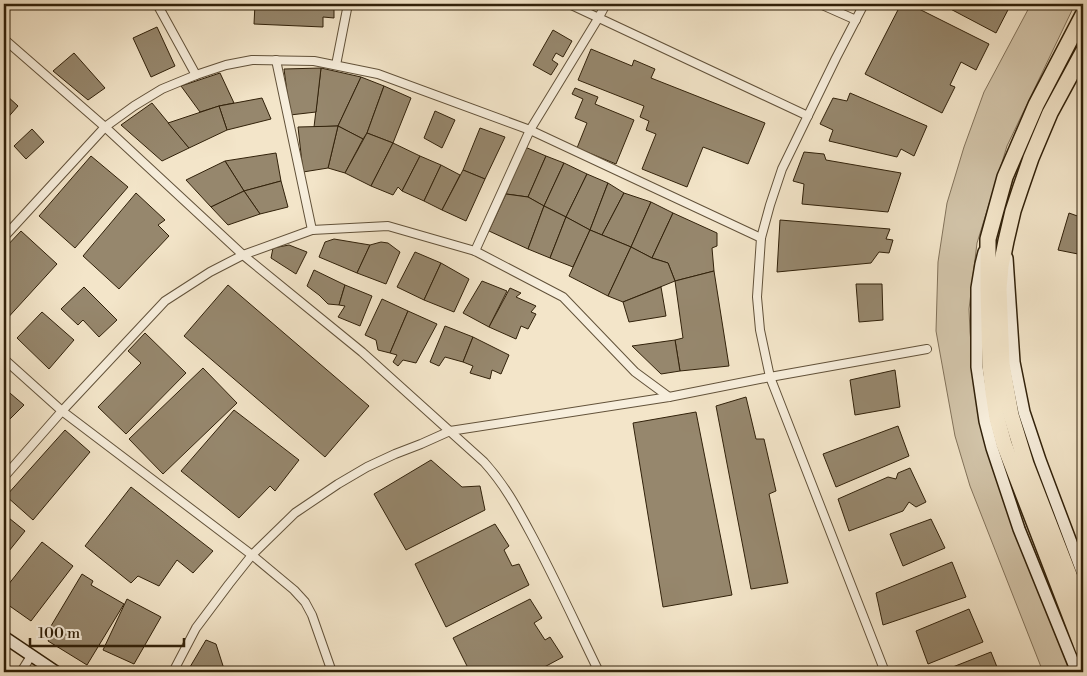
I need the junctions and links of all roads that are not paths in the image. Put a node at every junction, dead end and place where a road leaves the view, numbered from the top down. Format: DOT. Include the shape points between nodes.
graph roads {
  1 [pos="157,4"];
  2 [pos="348,4"];
  3 [pos="569,4"];
  4 [pos="606,4"];
  5 [pos="820,4"];
  6 [pos="864,4"];
  7 [pos="1083,15"];
  8 [pos="599,17"];
  9 [pos="856,20"];
  10 [pos="4,39"];
  11 [pos="1083,52"];
  12 [pos="276,60"];
  13 [pos="336,65"];
  14 [pos="196,75"];
  15 [pos="808,116"];
  16 [pos="105,128"];
  17 [pos="530,130"];
  18 [pos="312,230"];
  19 [pos="5,232"];
  20 [pos="761,238"];
  21 [pos="988,239"];
  22 [pos="1006,241"];
  23 [pos="475,251"];
  24 [pos="242,255"];
  25 [pos="926,349"];
  26 [pos="4,359"];
  27 [pos="770,377"];
  28 [pos="669,398"];
  29 [pos="62,411"];
  30 [pos="450,431"];
  31 [pos="4,477"];
  32 [pos="252,555"];
  33 [pos="1083,574"];
  34 [pos="1083,611"];
  35 [pos="4,637"];
  36 [pos="1083,649"];
  37 [pos="31,656"];
  38 [pos="21,672"];
  39 [pos="56,672"];
  40 [pos="172,672"];
  41 [pos="332,672"];
  42 [pos="599,672"];
  43 [pos="885,672"];
  44 [pos="1077,672"];
  1 -- 14 [label="street"];
  2 -- 13 [label="street"];
  3 -- 8 [label="street"];
  4 -- 8 [label="street"];
  5 -- 9 [label="street"];
  6 -- 9 [label="street"];
  7 -- 21 [label="highway" via="1036,105 1005,177"];
  8 -- 15 [label="street"];
  8 -- 17 [label="street"];
  9 -- 15 [label="street"];
  10 -- 16 [label="street"];
  11 -- 22 [label="highway" via="1050,113 1031,158"];
  12 -- 13 [label="street"];
  12 -- 14 [label="street" via="252,60"];
  12 -- 18 [label="street"];
  13 -- 17 [label="street" via="378,74"];
  14 -- 16 [label="street" via="162,89"];
  15 -- 20 [label="street" via="782,169"];
  16 -- 19 [label="street"];
  16 -- 24 [label="street"];
  17 -- 20 [label="street"];
  17 -- 23 [label="street"];
  18 -- 23 [label="street" via="388,226"];
  18 -- 24 [label="street"];
  20 -- 27 [label="street" via="757,297"];
  21 -- 36 [label="highway" via="990,366 997,418 1013,469"];
  21 -- 44 [label="street" via="976,288 977,367 985,421 1019,529"];
  22 -- 33 [label="street" via="1018,387 1031,436"];
  22 -- 34 [label="highway" via="999,289 1007,398 1026,464"];
  23 -- 28 [label="street" via="562,296 635,372"];
  24 -- 29 [label="street" via="165,302"];
  24 -- 30 [label="street" via="362,352"];
  25 -- 27 [label="street"];
  26 -- 29 [label="street"];
  27 -- 28 [label="street"];
  27 -- 43 [label="street"];
  28 -- 30 [label="street"];
  29 -- 31 [label="street"];
  29 -- 32 [label="street"];
  30 -- 32 [label="street" via="367,467 338,484 295,513"];
  30 -- 42 [label="street" via="484,462 513,502"];
  32 -- 40 [label="street" via="196,628"];
  32 -- 41 [label="street" via="305,602"];
  35 -- 37 [label="street"];
  37 -- 38 [label="street"];
  37 -- 39 [label="street"];
}
